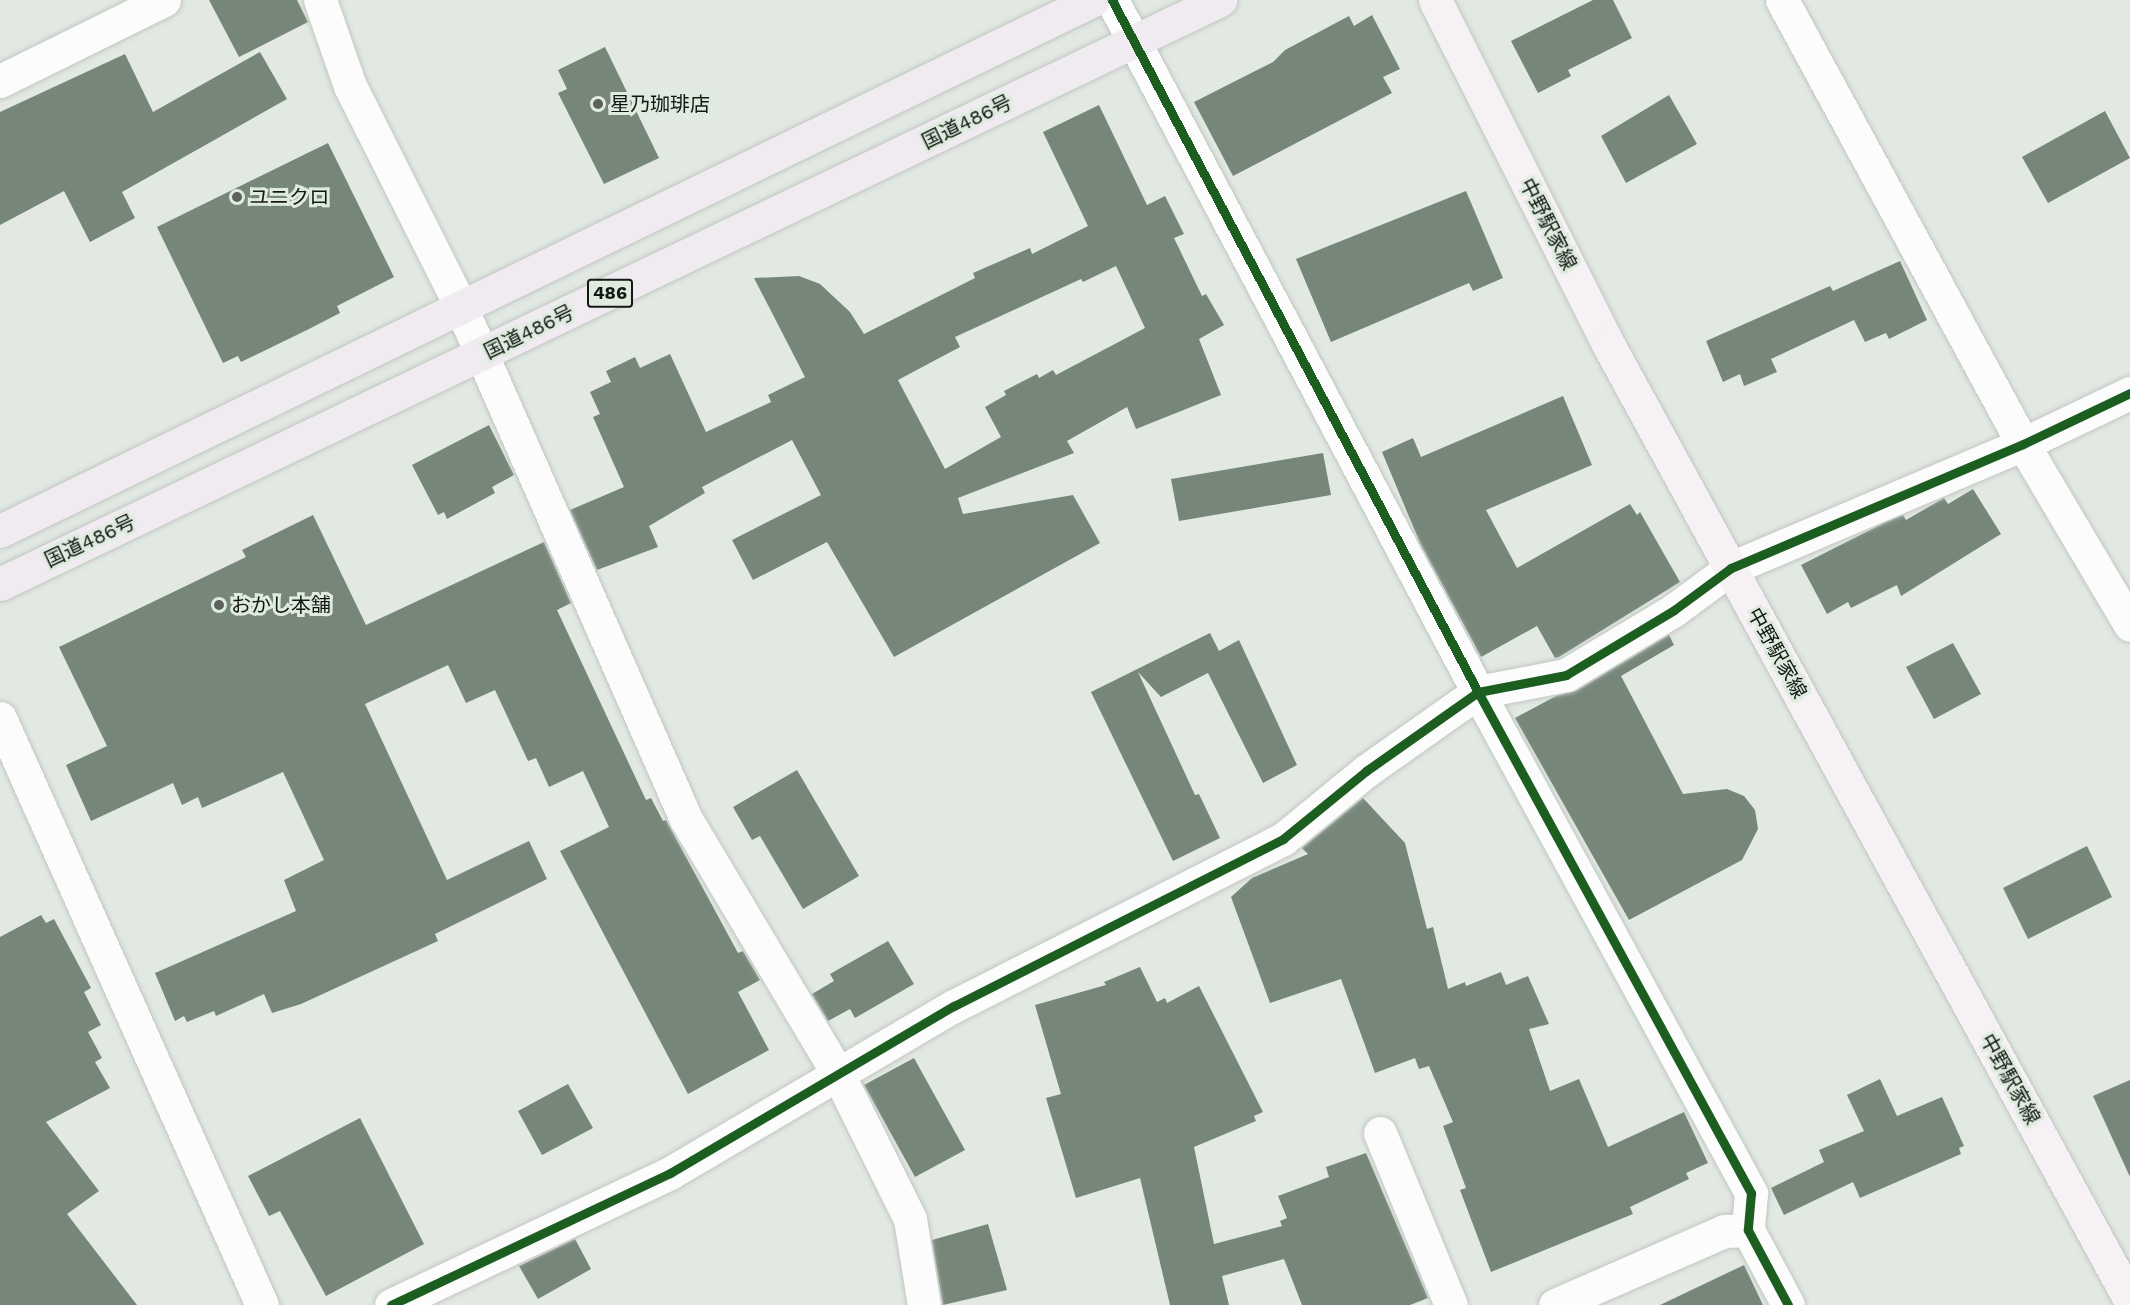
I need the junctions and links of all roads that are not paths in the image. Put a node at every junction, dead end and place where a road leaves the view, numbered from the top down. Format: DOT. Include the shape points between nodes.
graph roads {
  1 [pos="164,0"];
  2 [pos="320,0"];
  3 [pos="1093,0"];
  4 [pos="1112,0"];
  5 [pos="1220,0"];
  6 [pos="1435,0"];
  7 [pos="1782,0"];
  8 [pos="1136,41"];
  9 [pos="0,81"];
  10 [pos="460,305"];
  11 [pos="480,356"];
  12 [pos="2130,393"];
  13 [pos="2023,444"];
  14 [pos="0,531"];
  15 [pos="1731,568"];
  16 [pos="0,584"];
  17 [pos="2130,625"];
  18 [pos="1478,692"];
  19 [pos="0,718"];
  20 [pos="838,1074"];
  21 [pos="1380,1133"];
  22 [pos="1748,1230"];
  23 [pos="2130,1300"];
  24 [pos="262,1305"];
  25 [pos="391,1305"];
  26 [pos="924,1305"];
  27 [pos="1451,1305"];
  28 [pos="1555,1305"];
  29 [pos="1788,1305"];
  1 -- 9 [label="street"];
  2 -- 10 [label="street" via="350,86"];
  3 -- 10 [label="highway"];
  4 -- 8 [label="street"];
  5 -- 8 [label="highway, 国道486号 / 486"];
  6 -- 15 [label="main road, 中野駅家線" via="1608,344"];
  7 -- 13 [label="street"];
  8 -- 11 [label="highway, 国道486号 / 486"];
  8 -- 18 [label="street"];
  10 -- 11 [label="street"];
  10 -- 14 [label="highway"];
  11 -- 16 [label="highway, 国道486号 / 486"];
  11 -- 20 [label="street" via="686,819"];
  12 -- 13 [label="street"];
  13 -- 15 [label="street"];
  13 -- 17 [label="street"];
  15 -- 18 [label="street" via="1674,610 1566,675"];
  15 -- 23 [label="main road, 中野駅家線"];
  18 -- 20 [label="street" via="1366,771 1283,839 954,1006"];
  18 -- 22 [label="street" via="1751,1193"];
  19 -- 24 [label="street"];
  20 -- 25 [label="street" via="670,1173"];
  20 -- 26 [label="street" via="910,1219"];
  21 -- 27 [label="street"];
  22 -- 28 [label="street" via="1724,1231"];
  22 -- 29 [label="street"];
}
